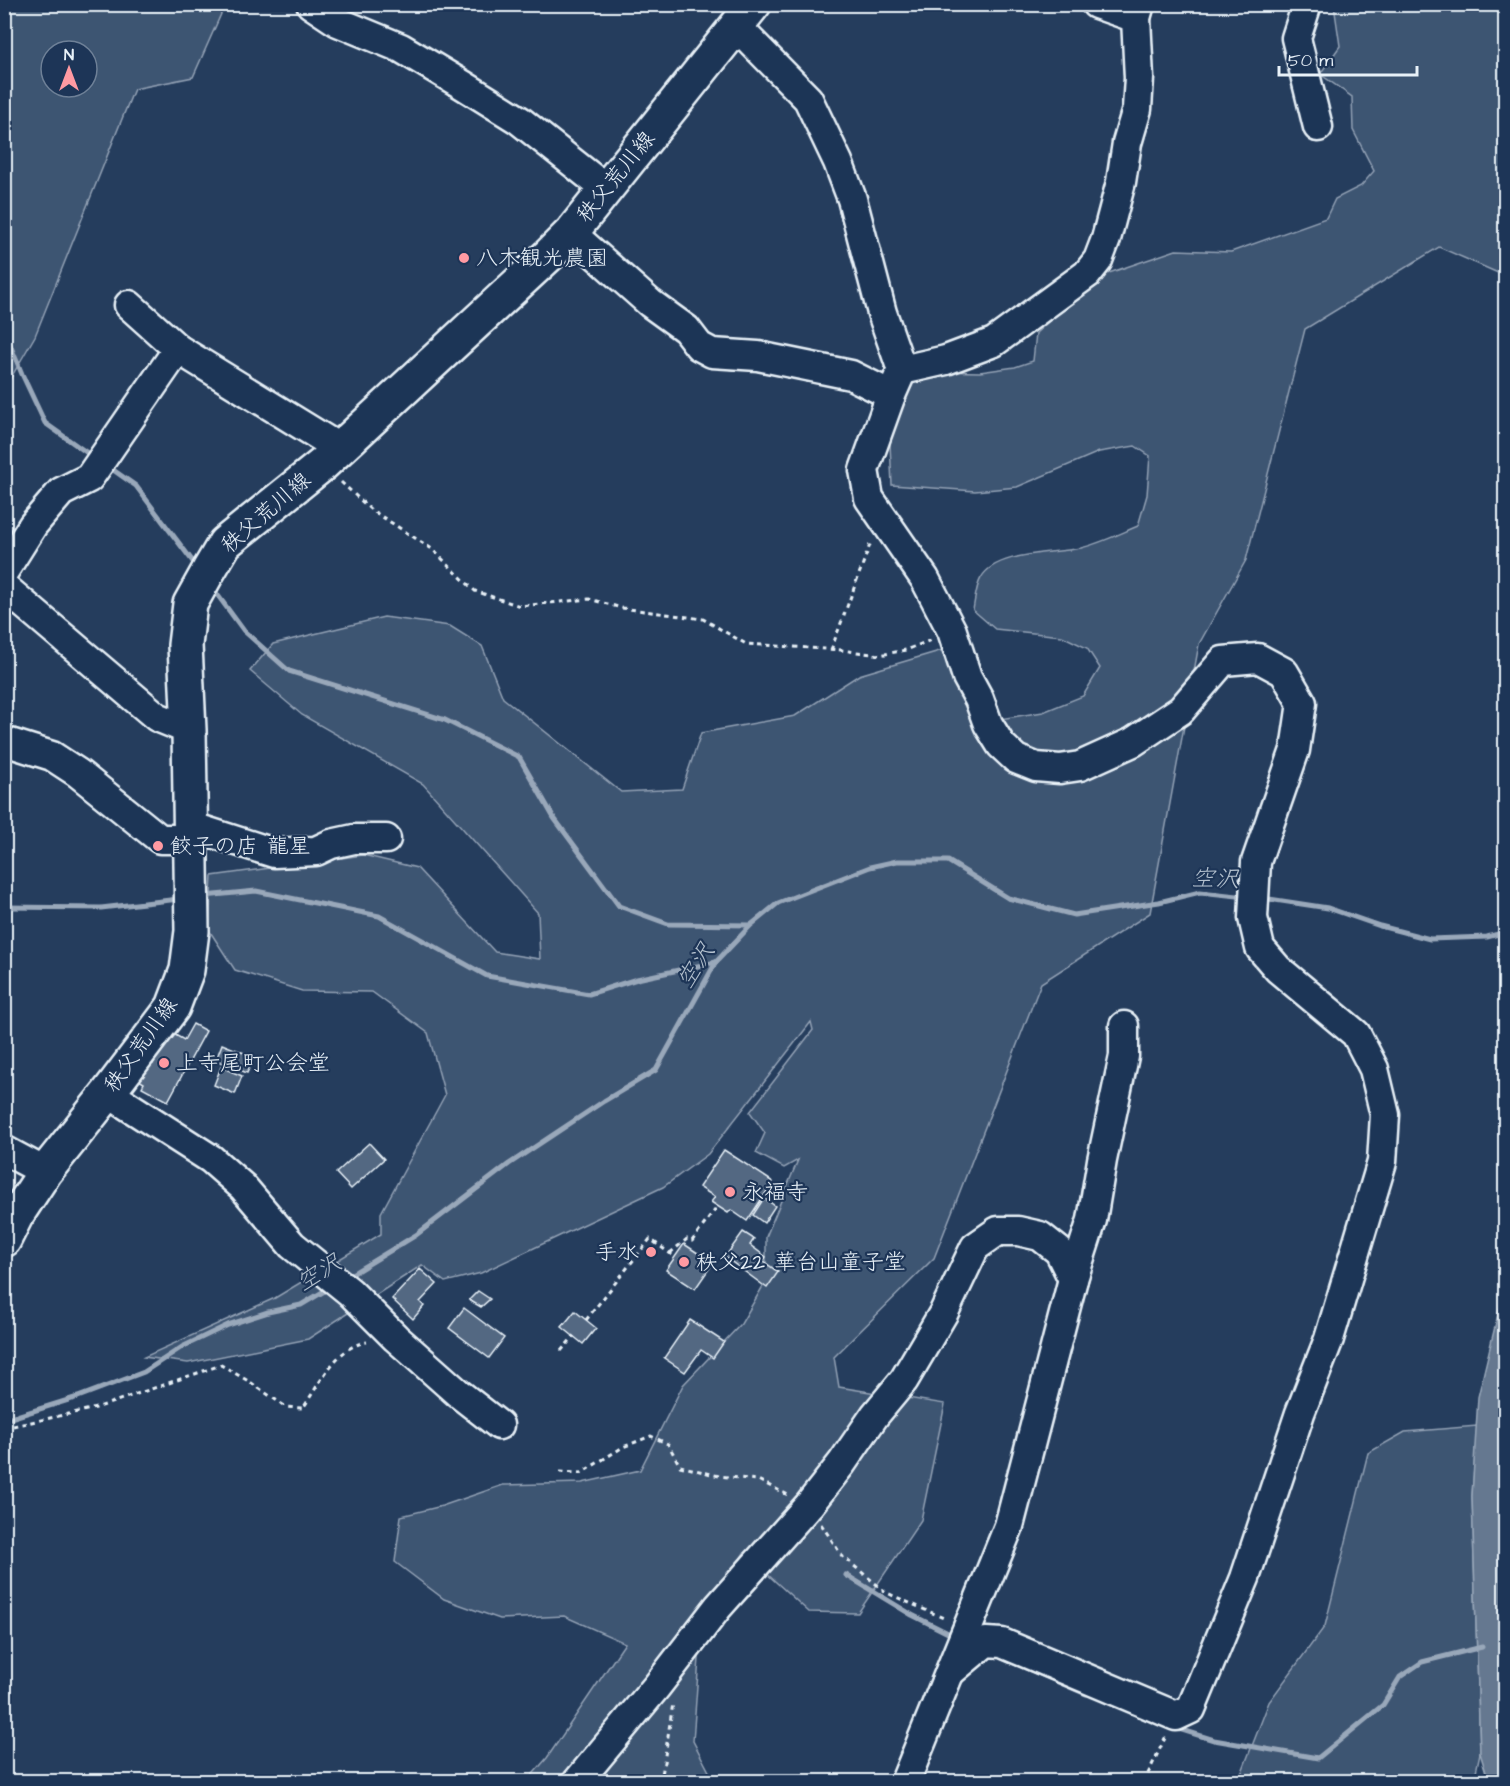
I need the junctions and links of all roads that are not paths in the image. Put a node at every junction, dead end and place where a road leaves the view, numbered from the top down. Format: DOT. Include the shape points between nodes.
graph roads {
  1 [pos="311,4"];
  2 [pos="1096,4"];
  3 [pos="1307,4"];
  4 [pos="1138,11"];
  5 [pos="745,15"];
  6 [pos="1318,127"];
  7 [pos="606,189"];
  8 [pos="571,233"];
  9 [pos="129,304"];
  10 [pos="178,348"];
  11 [pos="896,383"];
  12 [pos="331,456"];
  13 [pos="4,571"];
  14 [pos="4,587"];
  15 [pos="189,730"];
  16 [pos="4,741"];
  17 [pos="190,832"];
  18 [pos="387,839"];
  19 [pos="1125,1026"];
  20 [pos="108,1093"];
  21 [pos="4,1150"];
  22 [pos="45,1172"];
  23 [pos="4,1240"];
  24 [pos="1073,1279"];
  25 [pos="499,1425"];
  26 [pos="950,1672"];
  27 [pos="577,1782"];
  28 [pos="905,1782"];
  1 -- 7 [label="street" via="338,22 401,48 519,120"];
  2 -- 4 [label="street"];
  3 -- 6 [label="street" via="1296,38"];
  4 -- 11 [label="street" via="1137,109 1107,239 1098,260 1086,274 994,342"];
  5 -- 7 [label="main road, 秩父荒川線"];
  5 -- 11 [label="street" via="808,99 838,162 852,199 882,313"];
  7 -- 8 [label="main road, 秩父荒川線"];
  8 -- 11 [label="street" via="650,303 686,329 699,346 712,352 758,356"];
  8 -- 12 [label="main road, 秩父荒川線"];
  9 -- 10 [label="street"];
  10 -- 12 [label="street"];
  10 -- 13 [label="street" via="89,478 61,492 33,525"];
  11 -- 26 [label="street" via="864,470 869,498 925,579 952,631 988,724 1016,759 1036,767 1060,769 1080,766 1133,742 1181,710 1223,661 1258,658 1284,672 1302,703 1295,750 1256,862 1253,918 1260,948 1278,969 1356,1034 1374,1069 1384,1115 1382,1162 1329,1339 1245,1578 1191,1709 1176,1716 1002,1643 986,1642"];
  12 -- 15 [label="main road, 秩父荒川線" via="225,543 190,604 185,645"];
  14 -- 15 [label="street" via="157,717"];
  15 -- 17 [label="main road, 秩父荒川線"];
  16 -- 17 [label="street" via="52,756 160,839"];
  17 -- 18 [label="street" via="274,853 316,851 354,839"];
  17 -- 20 [label="main road, 秩父荒川線" via="192,931 187,970 173,1006"];
  19 -- 24 [label="street" via="1125,1056 1092,1220"];
  20 -- 22 [label="main road, 秩父荒川線"];
  20 -- 25 [label="street" via="211,1159 243,1187 292,1245"];
  21 -- 22 [label="street"];
  22 -- 23 [label="main road, 秩父荒川線"];
  24 -- 26 [label="street" via="1009,1527"];
  24 -- 27 [label="street" via="1059,1251 1040,1236 998,1231 975,1247 944,1312 904,1380 809,1505 718,1607"];
  26 -- 28 [label="street"];
}
